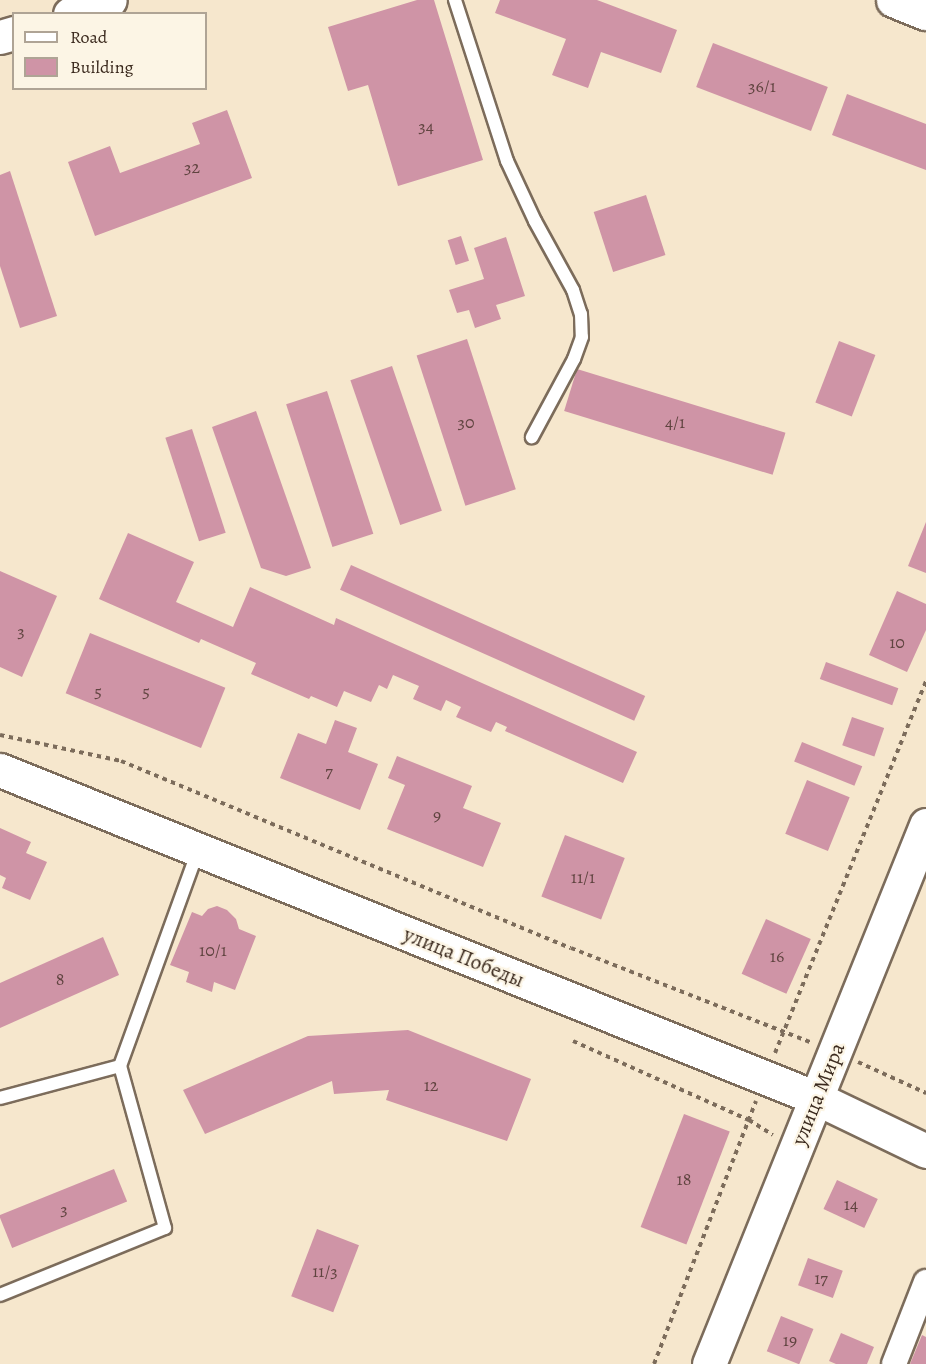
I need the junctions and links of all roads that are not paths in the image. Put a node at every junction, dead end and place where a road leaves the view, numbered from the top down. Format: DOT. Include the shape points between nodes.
graph roads {
  1 [pos="110,0"];
  2 [pos="455,0"];
  3 [pos="893,0"];
  4 [pos="76,12"];
  5 [pos="926,13"];
  6 [pos="532,437"];
  7 [pos="0,770"];
  8 [pos="926,825"];
  9 [pos="198,850"];
  10 [pos="835,1051"];
  11 [pos="120,1066"];
  12 [pos="788,1087"];
  13 [pos="0,1098"];
  14 [pos="872,1124"];
  15 [pos="798,1143"];
  16 [pos="926,1150"];
  17 [pos="926,1282"];
  18 [pos="0,1295"];
  19 [pos="709,1364"];
  20 [pos="894,1364"];
  1 -- 4 [label="street"];
  2 -- 6 [label="lane" via="507,161 573,290 580,314 582,337 574,359"];
  3 -- 5 [label="street"];
  7 -- 9 [label="street, улица Победы"];
  8 -- 10 [label="street, улица Мира"];
  9 -- 11 [label="lane"];
  9 -- 12 [label="street, улица Победы"];
  10 -- 12 [label="street, улица Мира"];
  10 -- 12 [label="street"];
  10 -- 14 [label="street" via="847,1100"];
  11 -- 13 [label="lane"];
  11 -- 18 [label="lane" via="165,1228"];
  12 -- 14 [label="street, улица Победы"];
  12 -- 15 [label="street, улица Мира"];
  14 -- 15 [label="street" via="855,1124"];
  14 -- 16 [label="street, улица Победы"];
  15 -- 19 [label="street, улица Мира"];
  17 -- 20 [label="street"];
}
